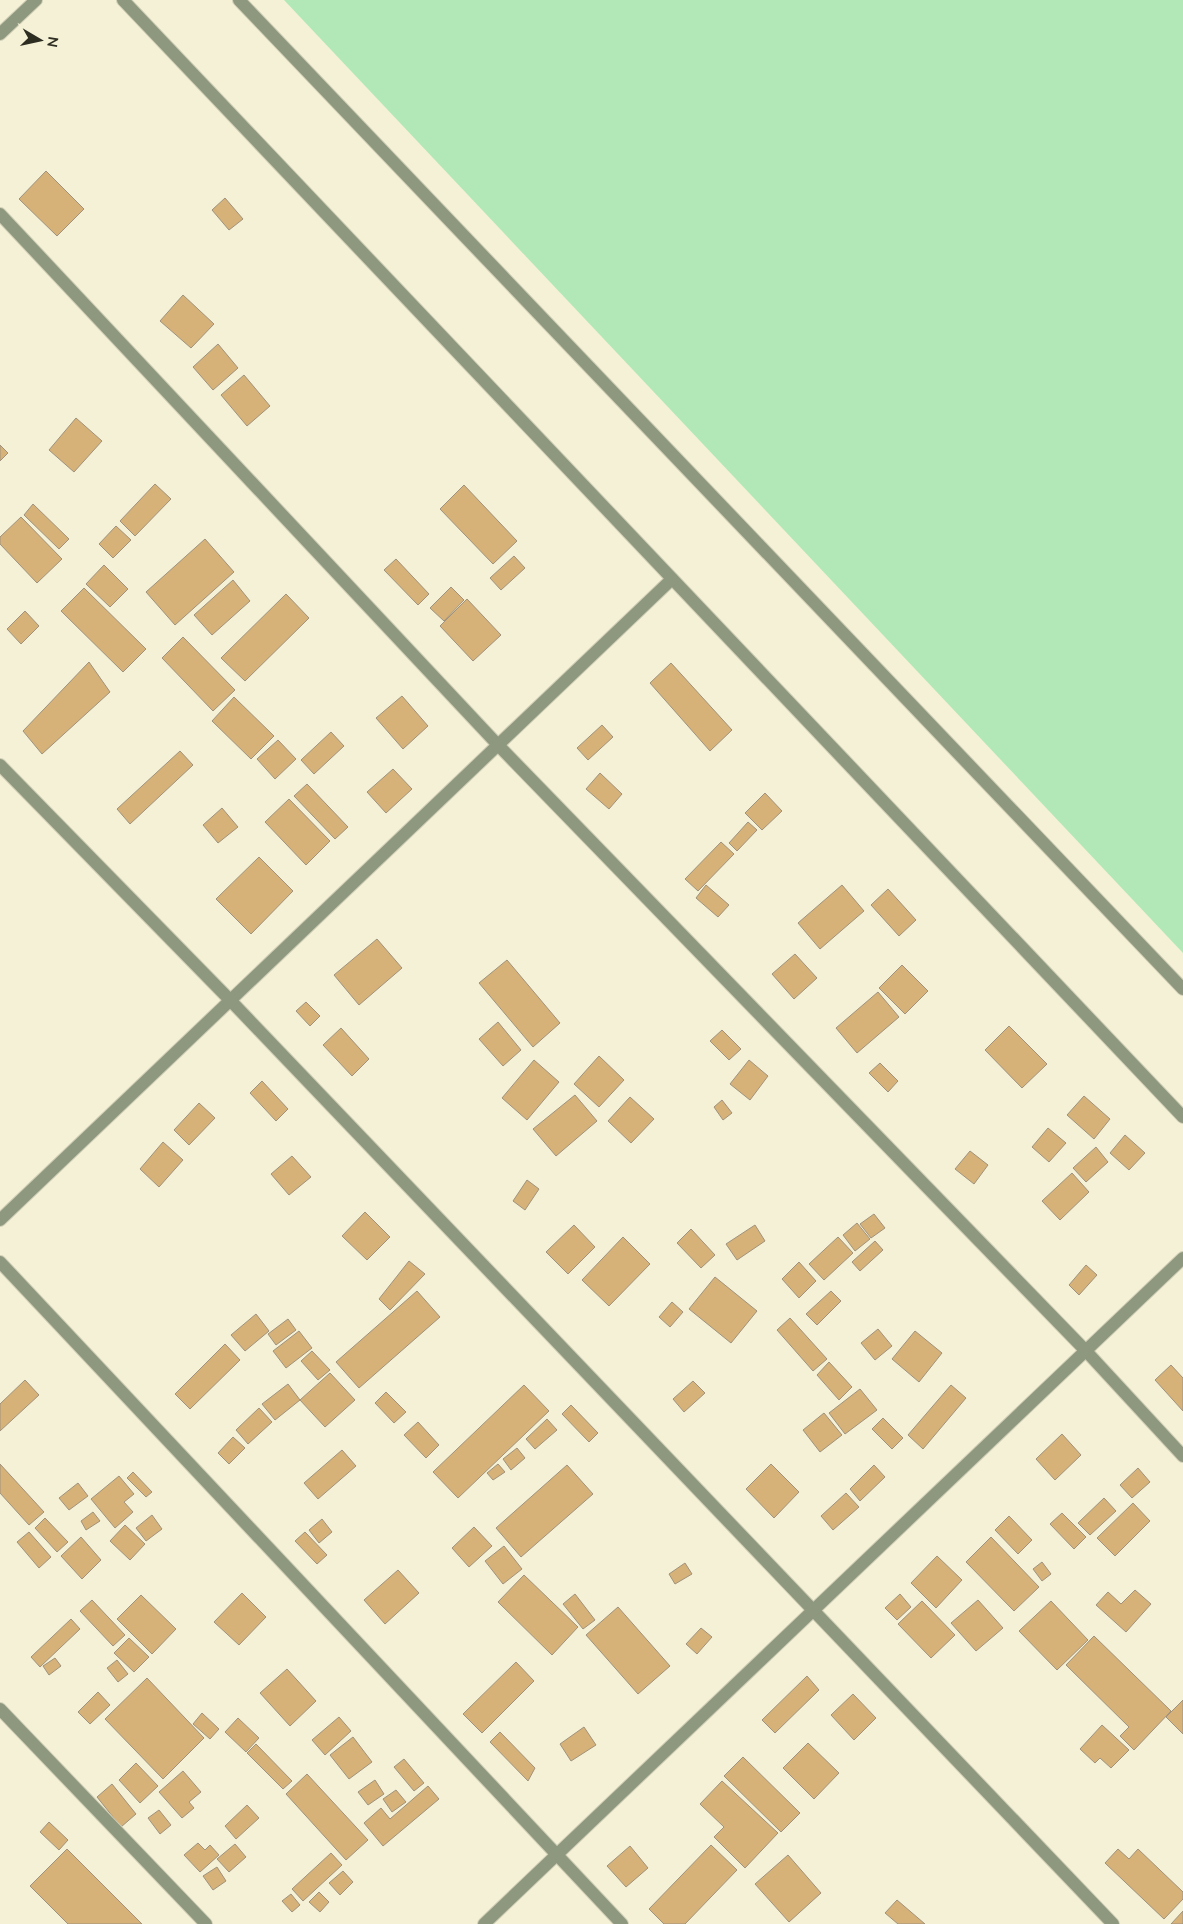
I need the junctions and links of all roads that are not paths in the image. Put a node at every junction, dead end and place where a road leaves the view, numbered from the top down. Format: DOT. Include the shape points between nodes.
graph roads {
  1 [pos="36,0"];
  2 [pos="123,0"];
  3 [pos="239,0"];
  4 [pos="0,34"];
  5 [pos="0,214"];
  6 [pos="672,579"];
  7 [pos="498,745"];
  8 [pos="0,765"];
  9 [pos="1183,989"];
  10 [pos="230,1000"];
  11 [pos="1183,1117"];
  12 [pos="0,1220"];
  13 [pos="1183,1258"];
  14 [pos="0,1262"];
  15 [pos="1086,1351"];
  16 [pos="1183,1456"];
  17 [pos="814,1610"];
  18 [pos="0,1709"];
  19 [pos="557,1855"];
  20 [pos="206,1924"];
  21 [pos="484,1924"];
  22 [pos="622,1924"];
  23 [pos="1113,1924"];
  1 -- 4 [label="street"];
  2 -- 6 [label="street"];
  3 -- 9 [label="street"];
  5 -- 7 [label="street"];
  6 -- 7 [label="street"];
  6 -- 11 [label="street"];
  7 -- 10 [label="street"];
  7 -- 15 [label="street"];
  8 -- 10 [label="street"];
  10 -- 12 [label="street"];
  10 -- 17 [label="street"];
  13 -- 15 [label="street"];
  14 -- 19 [label="street"];
  15 -- 16 [label="street"];
  15 -- 17 [label="street"];
  17 -- 19 [label="street"];
  17 -- 23 [label="street"];
  18 -- 20 [label="street"];
  19 -- 21 [label="street"];
  19 -- 22 [label="street"];
}
